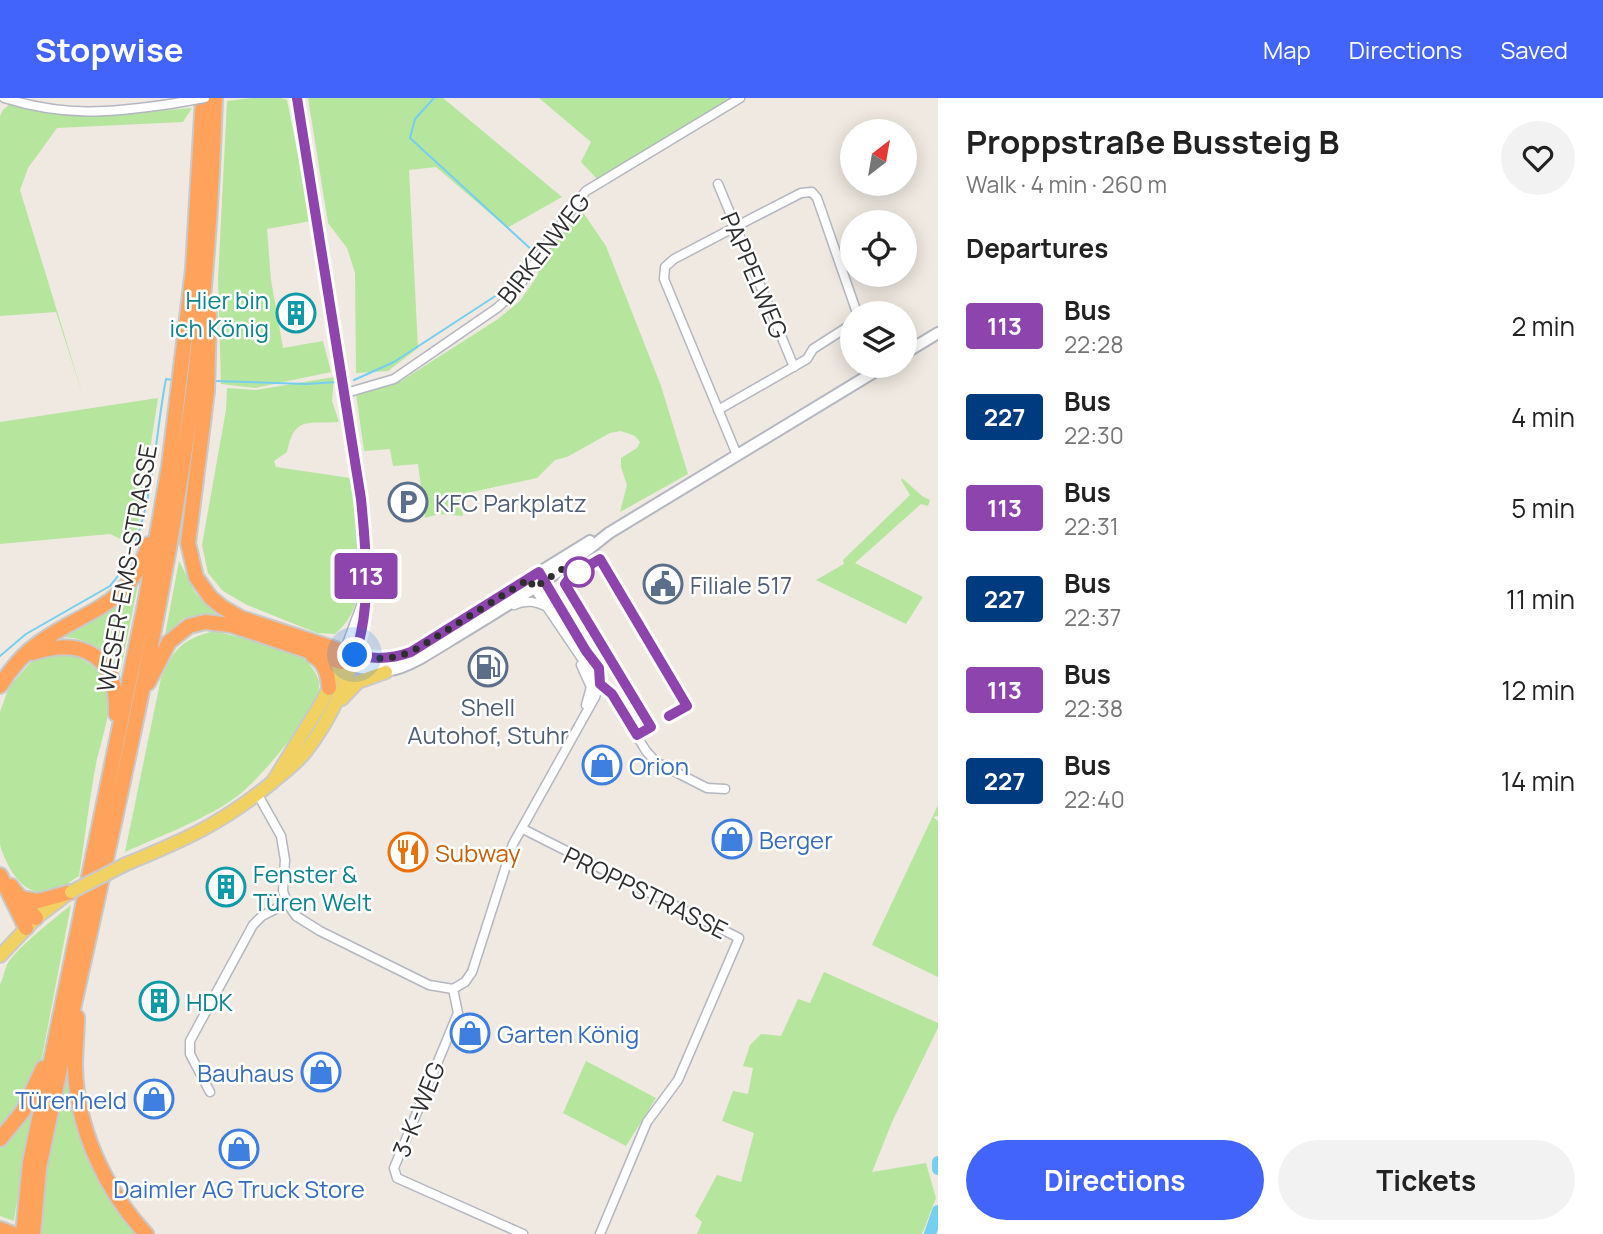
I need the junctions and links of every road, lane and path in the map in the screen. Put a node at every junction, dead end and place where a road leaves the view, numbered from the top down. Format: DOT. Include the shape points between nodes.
graph roads {
  1 [pos="3,98"];
  2 [pos="204,98"];
  3 [pos="215,98"];
  4 [pos="296,98"];
  5 [pos="740,98"];
  6 [pos="0,104"];
  7 [pos="718,184"];
  8 [pos="734,227"];
  9 [pos="853,301"];
  10 [pos="840,332"];
  11 [pos="938,333"];
  12 [pos="917,346"];
  13 [pos="793,367"];
  14 [pos="864,378"];
  15 [pos="194,383"];
  16 [pos="346,393"];
  17 [pos="718,410"];
  18 [pos="737,455"];
  19 [pos="160,521"];
  20 [pos="536,580"];
  21 [pos="506,606"];
  22 [pos="548,607"];
  23 [pos="309,651"];
  24 [pos="27,654"];
  25 [pos="348,659"];
  26 [pos="386,672"];
  27 [pos="596,685"];
  28 [pos="0,686"];
  29 [pos="329,688"];
  30 [pos="335,702"];
  31 [pos="137,706"];
  32 [pos="116,745"];
  33 [pos="272,783"];
  34 [pos="725,789"];
  35 [pos="258,795"];
  36 [pos="523,829"];
  37 [pos="0,876"];
  38 [pos="71,892"];
  39 [pos="20,898"];
  40 [pos="288,903"];
  41 [pos="31,923"];
  42 [pos="0,956"];
  43 [pos="453,989"];
  44 [pos="78,991"];
  45 [pos="54,1041"];
  46 [pos="210,1092"];
  47 [pos="0,1139"];
  48 [pos="28,1216"];
  49 [pos="0,1229"];
  50 [pos="13,1234"];
  51 [pos="23,1234"];
  52 [pos="33,1234"];
  53 [pos="146,1234"];
  54 [pos="523,1234"];
  55 [pos="600,1234"];
  1 -- 2 [label="street, bridge" via="88,113"];
  1 -- 6 [label="street"];
  2 -- 15 [label="highway, WESER-EMS-STRASSE" via="193,269"];
  3 -- 15 [label="highway" via="206,262 211,270"];
  4 -- 16 [label="street"];
  5 -- 16 [label="street, BIRKENWEG" via="586,191 516,291 497,308 394,379"];
  7 -- 8 [label="street, PAPPELWEG"];
  8 -- 9 [label="street" via="801,193 812,192"];
  8 -- 13 [label="street, PAPPELWEG"];
  8 -- 17 [label="street" via="669,262 663,273"];
  10 -- 13 [label="street"];
  11 -- 12 [label="main road"];
  13 -- 17 [label="street"];
  14 -- 18 [label="main road"];
  15 -- 19 [label="highway, WESER-EMS-STRASSE"];
  15 -- 25 [label="highway" via="188,543 196,576 210,597 241,618"];
  15 -- 31 [label="highway, WESER-EMS-STRASSE"];
  16 -- 25 [label="street" via="366,544 365,596"];
  17 -- 18 [label="street"];
  18 -- 20 [label="main road" via="595,538"];
  19 -- 24 [label="highway" via="143,561 122,592"];
  19 -- 32 [label="highway, WESER-EMS-STRASSE"];
  20 -- 21 [label="main road"];
  20 -- 22 [label="street"];
  20 -- 25 [label="main road" via="411,652 398,657"];
  20 -- 27 [label="street" via="599,668"];
  21 -- 22 [label="street" via="522,601"];
  21 -- 26 [label="main road" via="421,659"];
  22 -- 27 [label="street"];
  23 -- 25 [label="highway"];
  23 -- 29 [label="highway" via="326,668"];
  23 -- 31 [label="highway" via="231,625 205,622 189,626 162,651"];
  24 -- 28 [label="highway"];
  24 -- 32 [label="highway" via="74,646 103,664 115,692"];
  25 -- 26 [label="main road"];
  25 -- 29 [label="main road"];
  25 -- 30 [label="main road"];
  26 -- 30 [label="main road" via="358,682"];
  27 -- 34 [label="street" via="612,694 656,762 707,788"];
  27 -- 36 [label="street" via="595,697"];
  29 -- 33 [label="main road"];
  30 -- 33 [label="main road" via="306,751"];
  31 -- 44 [label="highway, WESER-EMS-STRASSE"];
  32 -- 45 [label="highway, WESER-EMS-STRASSE"];
  33 -- 35 [label="main road"];
  35 -- 38 [label="main road, bridge" via="206,830"];
  35 -- 40 [label="street" via="281,836 283,891"];
  36 -- 43 [label="street" via="508,859 472,972"];
  36 -- 55 [label="street, PROPPSTRASSE" via="739,938 678,1080 647,1122"];
  37 -- 39 [label="highway"];
  37 -- 41 [label="highway"];
  38 -- 39 [label="highway" via="38,901"];
  38 -- 41 [label="main road"];
  39 -- 41 [label="highway"];
  40 -- 43 [label="street" via="306,924 429,985"];
  40 -- 46 [label="street" via="253,925 190,1041 190,1054"];
  41 -- 42 [label="main road"];
  43 -- 54 [label="street, 3-K-WEG" via="458,1013 394,1168 397,1178"];
  44 -- 48 [label="highway"];
  44 -- 53 [label="highway" via="75,1068 89,1142 110,1185"];
  45 -- 47 [label="highway" via="27,1104"];
  45 -- 48 [label="highway" via="30,1163"];
  48 -- 51 [label="highway"];
  48 -- 52 [label="highway"];
  49 -- 50 [label="highway"];
}
